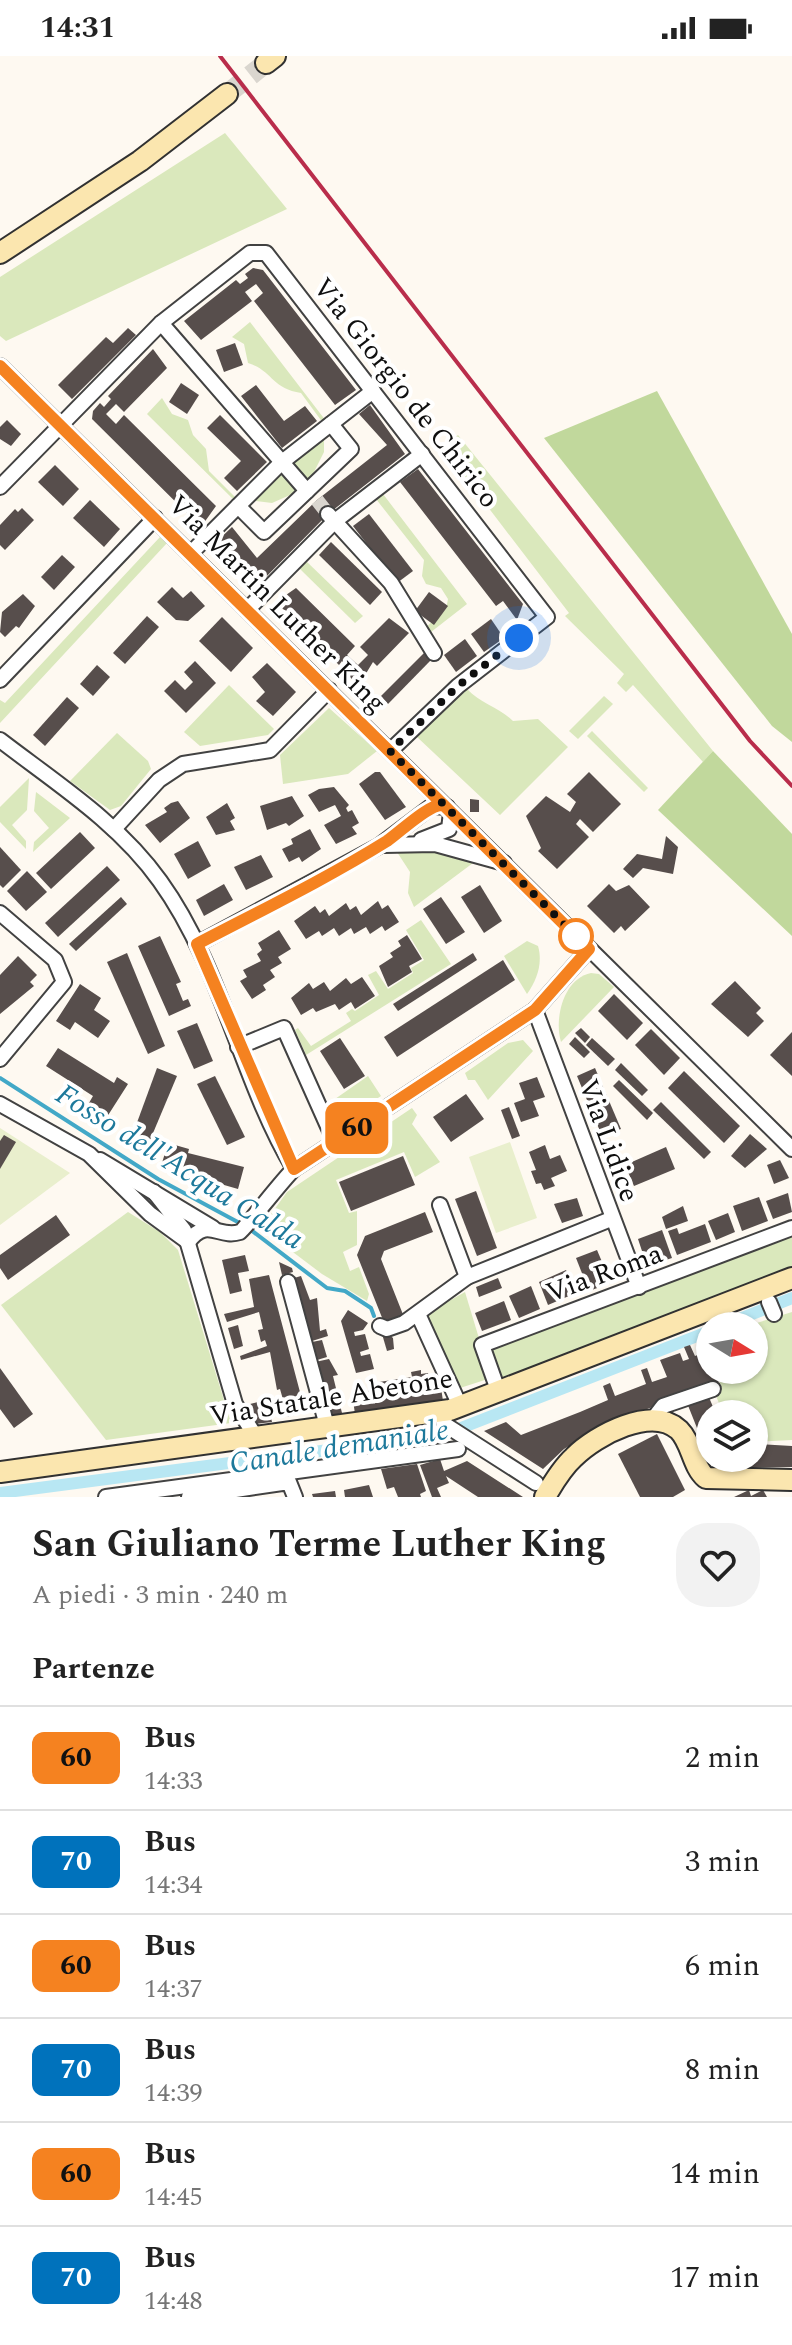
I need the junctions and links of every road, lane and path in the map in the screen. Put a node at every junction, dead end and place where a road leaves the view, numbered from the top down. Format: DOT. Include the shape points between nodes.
graph roads {
  1 [pos="227,94"];
  2 [pos="0,253"];
  3 [pos="161,323"];
  4 [pos="0,366"];
  5 [pos="373,391"];
  6 [pos="61,424"];
  7 [pos="331,424"];
  8 [pos="422,454"];
  9 [pos="282,462"];
  10 [pos="0,487"];
  11 [pos="307,491"];
  12 [pos="238,506"];
  13 [pos="155,518"];
  14 [pos="332,518"];
  15 [pos="191,553"];
  16 [pos="247,610"];
  17 [pos="434,653"];
  18 [pos="0,680"];
  19 [pos="329,690"];
  20 [pos="0,740"];
  21 [pos="390,751"];
  22 [pos="428,788"];
  23 [pos="449,810"];
  24 [pos="424,813"];
  25 [pos="114,829"];
  26 [pos="432,835"];
  27 [pos="417,842"];
  28 [pos="379,846"];
  29 [pos="506,863"];
  30 [pos="0,913"];
  31 [pos="197,944"];
  32 [pos="589,949"];
  33 [pos="535,1010"];
  34 [pos="238,1047"];
  35 [pos="0,1059"];
  36 [pos="0,1104"];
  37 [pos="335,1142"];
  38 [pos="792,1149"];
  39 [pos="89,1154"];
  40 [pos="294,1169"];
  41 [pos="154,1192"];
  42 [pos="440,1205"];
  43 [pos="611,1219"];
  44 [pos="213,1228"];
  45 [pos="792,1228"];
  46 [pos="188,1242"];
  47 [pos="467,1277"];
  48 [pos="792,1278"];
  49 [pos="288,1282"];
  50 [pos="639,1287"];
  51 [pos="418,1314"];
  52 [pos="380,1326"];
  53 [pos="713,1389"];
  54 [pos="499,1393"];
  55 [pos="235,1404"];
  56 [pos="460,1406"];
  57 [pos="653,1419"];
  58 [pos="444,1422"];
  59 [pos="327,1426"];
  60 [pos="256,1437"];
  61 [pos="229,1440"];
  62 [pos="461,1444"];
  63 [pos="0,1472"];
  64 [pos="792,1480"];
  65 [pos="540,1490"];
  66 [pos="200,1496"];
  67 [pos="106,1497"];
  68 [pos="295,1497"];
  1 -- 2 [label="main road" via="140,161"];
  3 -- 5 [label="street, Via Giorgio de Chirico" via="250,253 261,251"];
  3 -- 6 [label="street, Via Giorgio de Chirico"];
  3 -- 9 [label="street"];
  4 -- 6 [label="street, Via Martin Luther King"];
  5 -- 7 [label="street"];
  5 -- 8 [label="street, Via Giorgio de Chirico"];
  6 -- 10 [label="street, Via Giorgio de Chirico"];
  6 -- 13 [label="street, Via Martin Luther King"];
  7 -- 9 [label="street"];
  7 -- 11 [label="street" via="351,449"];
  8 -- 14 [label="street"];
  8 -- 21 [label="street, Via Giorgio de Chirico" via="547,617 458,686"];
  9 -- 11 [label="street"];
  9 -- 12 [label="street"];
  11 -- 12 [label="street" via="264,532"];
  12 -- 15 [label="street"];
  13 -- 15 [label="street, Via Martin Luther King"];
  13 -- 18 [label="street"];
  14 -- 16 [label="street"];
  14 -- 17 [label="street" via="391,583"];
  15 -- 16 [label="street, Via Martin Luther King"];
  16 -- 19 [label="street, Via Martin Luther King"];
  19 -- 21 [label="street, Via Martin Luther King"];
  19 -- 25 [label="street" via="270,750 183,764 159,780"];
  20 -- 25 [label="street"];
  21 -- 22 [label="street, Via Martin Luther King"];
  22 -- 23 [label="street, Via Martin Luther King"];
  22 -- 24 [label="street"];
  23 -- 24 [label="street" via="437,805"];
  23 -- 26 [label="street" via="449,829"];
  23 -- 29 [label="street, Via Martin Luther King"];
  24 -- 26 [label="street" via="424,829"];
  24 -- 28 [label="street"];
  25 -- 31 [label="street" via="158,878"];
  26 -- 27 [label="street"];
  27 -- 28 [label="street"];
  27 -- 29 [label="street"];
  28 -- 31 [label="street"];
  29 -- 32 [label="street, Via Martin Luther King"];
  30 -- 35 [label="street" via="55,960 64,982"];
  31 -- 34 [label="street"];
  32 -- 33 [label="street"];
  32 -- 38 [label="street, Via Martin Luther King"];
  33 -- 37 [label="street"];
  33 -- 43 [label="street, Via Lidice"];
  34 -- 37 [label="street" via="284,1028"];
  34 -- 40 [label="street"];
  36 -- 39 [label="street"];
  37 -- 40 [label="street"];
  39 -- 41 [label="street"];
  39 -- 46 [label="street" via="150,1214"];
  40 -- 44 [label="street" via="246,1226"];
  41 -- 44 [label="street"];
  41 -- 46 [label="street"];
  42 -- 47 [label="street"];
  43 -- 47 [label="street"];
  43 -- 50 [label="street, Via Lidice"];
  44 -- 46 [label="street" via="201,1230"];
  45 -- 50 [label="street, Via Roma"];
  46 -- 55 [label="street"];
  47 -- 51 [label="street"];
  48 -- 54 [label="main road, Via Statale Abetone"];
  49 -- 59 [label="street"];
  50 -- 54 [label="street, Via Roma" via="482,1345"];
  51 -- 52 [label="street" via="387,1329"];
  51 -- 56 [label="street"];
  53 -- 57 [label="street" via="663,1406"];
  54 -- 56 [label="main road, Via Statale Abetone"];
  55 -- 60 [label="street"];
  55 -- 61 [label="street"];
  56 -- 59 [label="main road, Via Statale Abetone"];
  57 -- 64 [label="main road" via="680,1431 706,1478"];
  57 -- 65 [label="main road" via="587,1447"];
  58 -- 62 [label="street"];
  59 -- 60 [label="main road, Via Statale Abetone"];
  60 -- 61 [label="main road, Via Statale Abetone"];
  61 -- 63 [label="main road, Via Statale Abetone"];
  62 -- 65 [label="street"];
  62 -- 67 [label="street" via="438,1452"];
  66 -- 68 [label="street" via="289,1482"];
}
